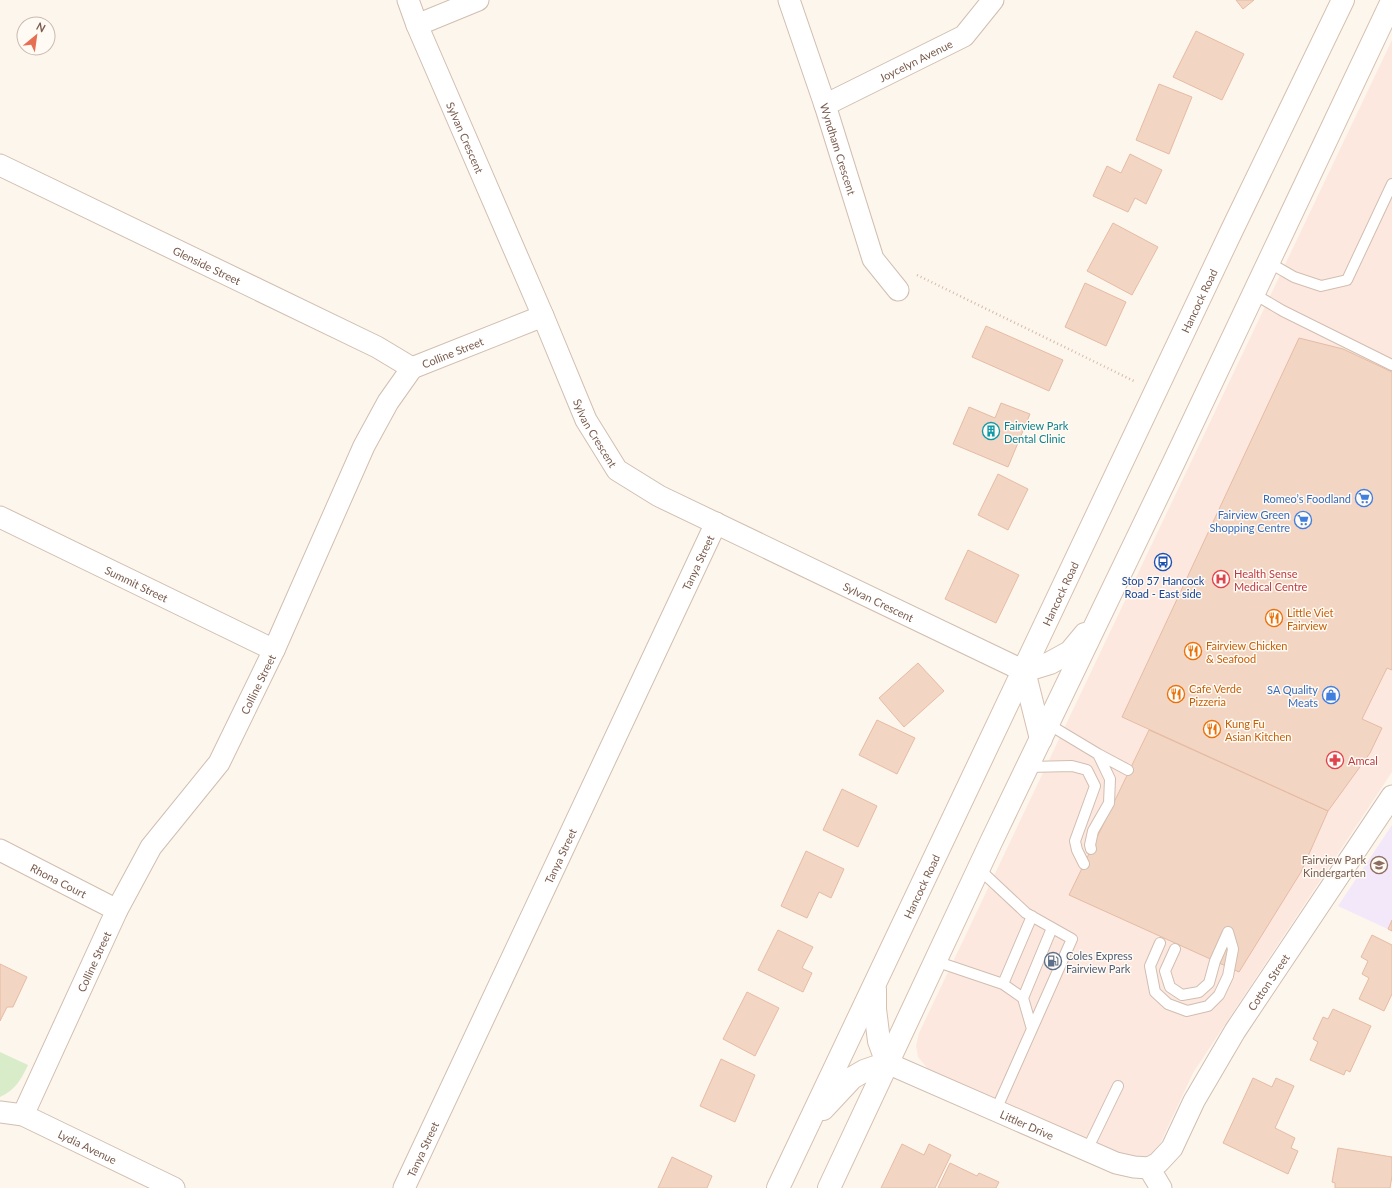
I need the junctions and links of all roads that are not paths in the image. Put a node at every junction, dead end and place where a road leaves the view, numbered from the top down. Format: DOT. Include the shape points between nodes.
graph roads {
  1 [pos="408,0"];
  2 [pos="478,0"];
  3 [pos="789,0"];
  4 [pos="993,0"];
  5 [pos="1343,0"];
  6 [pos="1392,0"];
  7 [pos="416,25"];
  8 [pos="825,105"];
  9 [pos="0,165"];
  10 [pos="1392,184"];
  11 [pos="1268,262"];
  12 [pos="898,290"];
  13 [pos="1254,294"];
  14 [pos="543,316"];
  15 [pos="1392,365"];
  16 [pos="412,368"];
  17 [pos="0,517"];
  18 [pos="716,523"];
  19 [pos="1100,616"];
  20 [pos="274,650"];
  21 [pos="1024,671"];
  22 [pos="1044,732"];
  23 [pos="1098,754"];
  24 [pos="1028,767"];
  25 [pos="1128,770"];
  26 [pos="1392,796"];
  27 [pos="1091,849"];
  28 [pos="0,850"];
  29 [pos="1084,864"];
  30 [pos="979,869"];
  31 [pos="117,910"];
  32 [pos="1032,916"];
  33 [pos="1052,928"];
  34 [pos="1160,943"];
  35 [pos="1175,949"];
  36 [pos="935,961"];
  37 [pos="1003,984"];
  38 [pos="875,985"];
  39 [pos="1023,998"];
  40 [pos="1032,1029"];
  41 [pos="887,1063"];
  42 [pos="1118,1086"];
  43 [pos="996,1110"];
  44 [pos="0,1112"];
  45 [pos="22,1115"];
  46 [pos="808,1126"];
  47 [pos="1087,1150"];
  48 [pos="1149,1168"];
  49 [pos="174,1188"];
  50 [pos="404,1188"];
  51 [pos="778,1188"];
  52 [pos="829,1188"];
  53 [pos="1161,1188"];
  1 -- 7 [label="street, Sylvan Crescent"];
  2 -- 7 [label="street"];
  3 -- 8 [label="street, Wyndham Crescent"];
  4 -- 8 [label="street, Joycelyn Avenue" via="964,36"];
  5 -- 21 [label="main road, Hancock Road"];
  6 -- 11 [label="main road"];
  7 -- 14 [label="street, Sylvan Crescent"];
  8 -- 12 [label="street, Wyndham Crescent" via="872,260"];
  9 -- 16 [label="street, Glenside Street" via="377,347"];
  10 -- 11 [label="lane" via="1347,280 1321,286 1294,277"];
  11 -- 13 [label="main road"];
  13 -- 15 [label="lane" via="1282,312"];
  13 -- 19 [label="main road"];
  14 -- 16 [label="street, Colline Street"];
  14 -- 18 [label="street, Sylvan Crescent" via="586,420 617,470 659,496"];
  16 -- 20 [label="street, Colline Street" via="388,402 364,446"];
  17 -- 20 [label="street, Summit Street"];
  18 -- 21 [label="street, Sylvan Crescent"];
  18 -- 50 [label="street, Tanya Street"];
  19 -- 21 [label="main road" via="1070,652 1050,663"];
  19 -- 22 [label="main road"];
  20 -- 31 [label="street, Colline Street" via="220,763 151,847"];
  21 -- 22 [label="main road"];
  21 -- 38 [label="main road, Hancock Road"];
  22 -- 23 [label="lane"];
  22 -- 24 [label="main road"];
  23 -- 25 [label="lane"];
  23 -- 27 [label="lane" via="1110,779 1109,803 1093,831"];
  24 -- 29 [label="lane" via="1072,766 1087,770 1095,786 1075,841"];
  24 -- 30 [label="main road"];
  26 -- 48 [label="street, Cotton Street" via="1235,1031 1194,1101 1172,1148 1158,1163"];
  28 -- 31 [label="street, Rhona Court"];
  30 -- 32 [label="lane"];
  30 -- 36 [label="main road"];
  31 -- 45 [label="street, Colline Street"];
  32 -- 33 [label="lane"];
  32 -- 37 [label="lane"];
  33 -- 39 [label="lane"];
  33 -- 40 [label="lane" via="1072,939"];
  34 -- 35 [label="lane" via="1150,966 1155,992 1168,1004 1186,1010 1208,1006 1219,995 1228,976 1233,949 1228,932 1215,961 1209,983 1199,992 1182,995 1170,987 1165,971"];
  36 -- 37 [label="lane"];
  36 -- 41 [label="main road"];
  37 -- 39 [label="lane"];
  38 -- 41 [label="main road" via="876,1026"];
  38 -- 46 [label="main road, Hancock Road"];
  39 -- 40 [label="lane"];
  40 -- 43 [label="lane"];
  41 -- 43 [label="street, Littler Drive"];
  41 -- 46 [label="main road" via="852,1078"];
  41 -- 52 [label="main road"];
  42 -- 47 [label="lane"];
  43 -- 47 [label="street, Littler Drive"];
  44 -- 45 [label="street, Lydia Avenue"];
  45 -- 49 [label="street, Lydia Avenue"];
  46 -- 51 [label="main road, Hancock Road"];
  47 -- 48 [label="street, Littler Drive" via="1116,1163"];
  48 -- 53 [label="street"];
}
